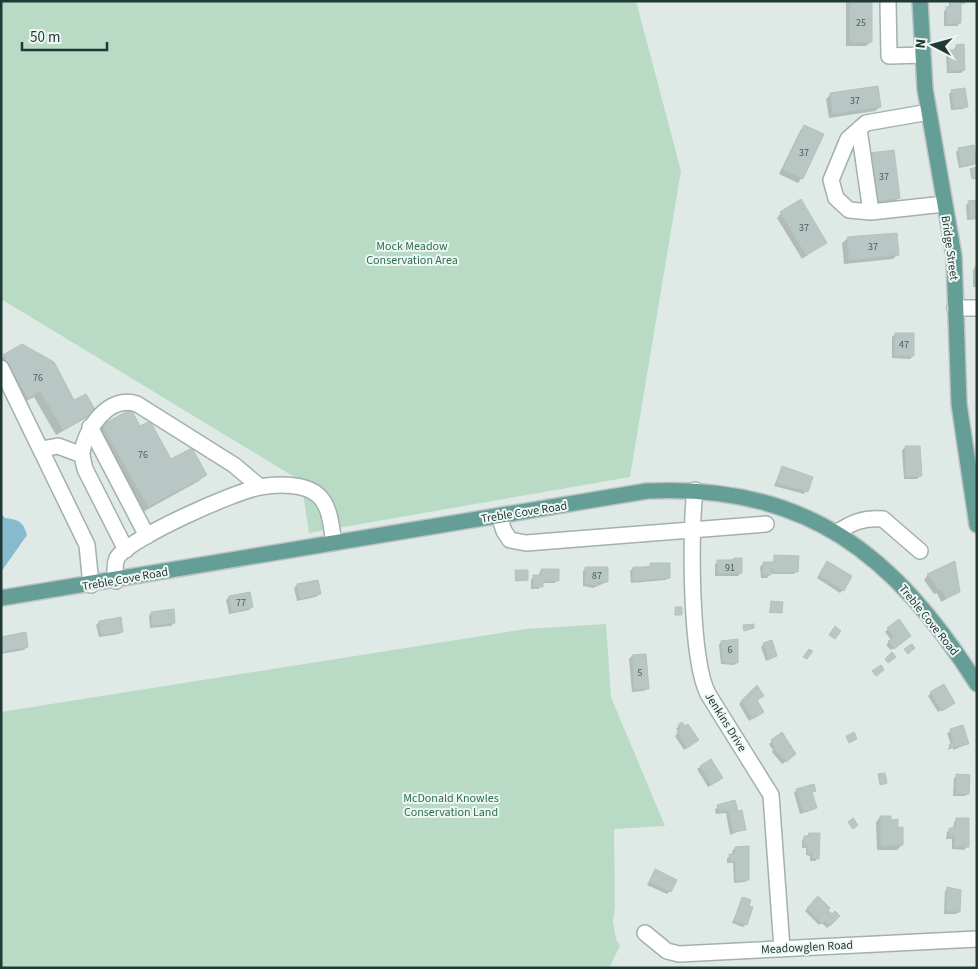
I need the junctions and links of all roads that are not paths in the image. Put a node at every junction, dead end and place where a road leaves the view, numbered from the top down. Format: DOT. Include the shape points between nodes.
graph roads {
  1 [pos="888,1"];
  2 [pos="920,1"];
  3 [pos="923,55"];
  4 [pos="929,112"];
  5 [pos="859,129"];
  6 [pos="944,204"];
  7 [pos="871,212"];
  8 [pos="955,308"];
  9 [pos="977,308"];
  10 [pos="1,368"];
  11 [pos="90,427"];
  12 [pos="42,449"];
  13 [pos="82,455"];
  14 [pos="260,487"];
  15 [pos="695,490"];
  16 [pos="499,516"];
  17 [pos="766,524"];
  18 [pos="977,525"];
  19 [pos="692,528"];
  20 [pos="836,533"];
  21 [pos="148,536"];
  22 [pos="334,543"];
  23 [pos="126,550"];
  24 [pos="920,552"];
  25 [pos="116,581"];
  26 [pos="91,585"];
  27 [pos="1,598"];
  28 [pos="977,684"];
  29 [pos="645,933"];
  30 [pos="977,939"];
  31 [pos="782,949"];
  1 -- 3 [label="street" via="889,56"];
  2 -- 3 [label="main road, Bridge Street"];
  3 -- 4 [label="main road, Bridge Street"];
  4 -- 5 [label="street" via="866,123"];
  4 -- 6 [label="main road, Bridge Street"];
  5 -- 7 [label="street"];
  5 -- 7 [label="street" via="848,139 831,180 836,198 849,210"];
  6 -- 7 [label="street"];
  6 -- 8 [label="main road, Bridge Street" via="954,256"];
  8 -- 9 [label="street"];
  8 -- 18 [label="main road, Bridge Street" via="959,404"];
  10 -- 12 [label="street"];
  11 -- 13 [label="street"];
  11 -- 14 [label="street" via="99,416 122,402 137,404 234,465"];
  11 -- 21 [label="street"];
  12 -- 13 [label="street" via="58,446"];
  12 -- 26 [label="street" via="87,545"];
  13 -- 23 [label="street" via="85,469"];
  14 -- 21 [label="street" via="221,499"];
  14 -- 22 [label="street" via="289,486 308,489 319,496 328,508"];
  15 -- 16 [label="main road, Treble Cove Road" via="647,492"];
  15 -- 19 [label="street, Jenkins Drive"];
  15 -- 20 [label="main road, Treble Cove Road" via="747,497 782,508"];
  16 -- 19 [label="street" via="510,540 526,543"];
  16 -- 22 [label="main road, Treble Cove Road"];
  17 -- 19 [label="street"];
  19 -- 31 [label="street, Jenkins Drive" via="694,608 701,678 771,795"];
  20 -- 24 [label="street" via="863,519 883,519"];
  20 -- 28 [label="main road, Treble Cove Road" via="860,548 907,590"];
  21 -- 23 [label="street"];
  22 -- 25 [label="main road, Treble Cove Road"];
  23 -- 25 [label="street" via="118,557 114,569"];
  25 -- 26 [label="main road, Treble Cove Road"];
  26 -- 27 [label="main road, Treble Cove Road"];
  29 -- 31 [label="street, Meadowglen Road" via="673,953"];
  30 -- 31 [label="street, Meadowglen Road"];
}
